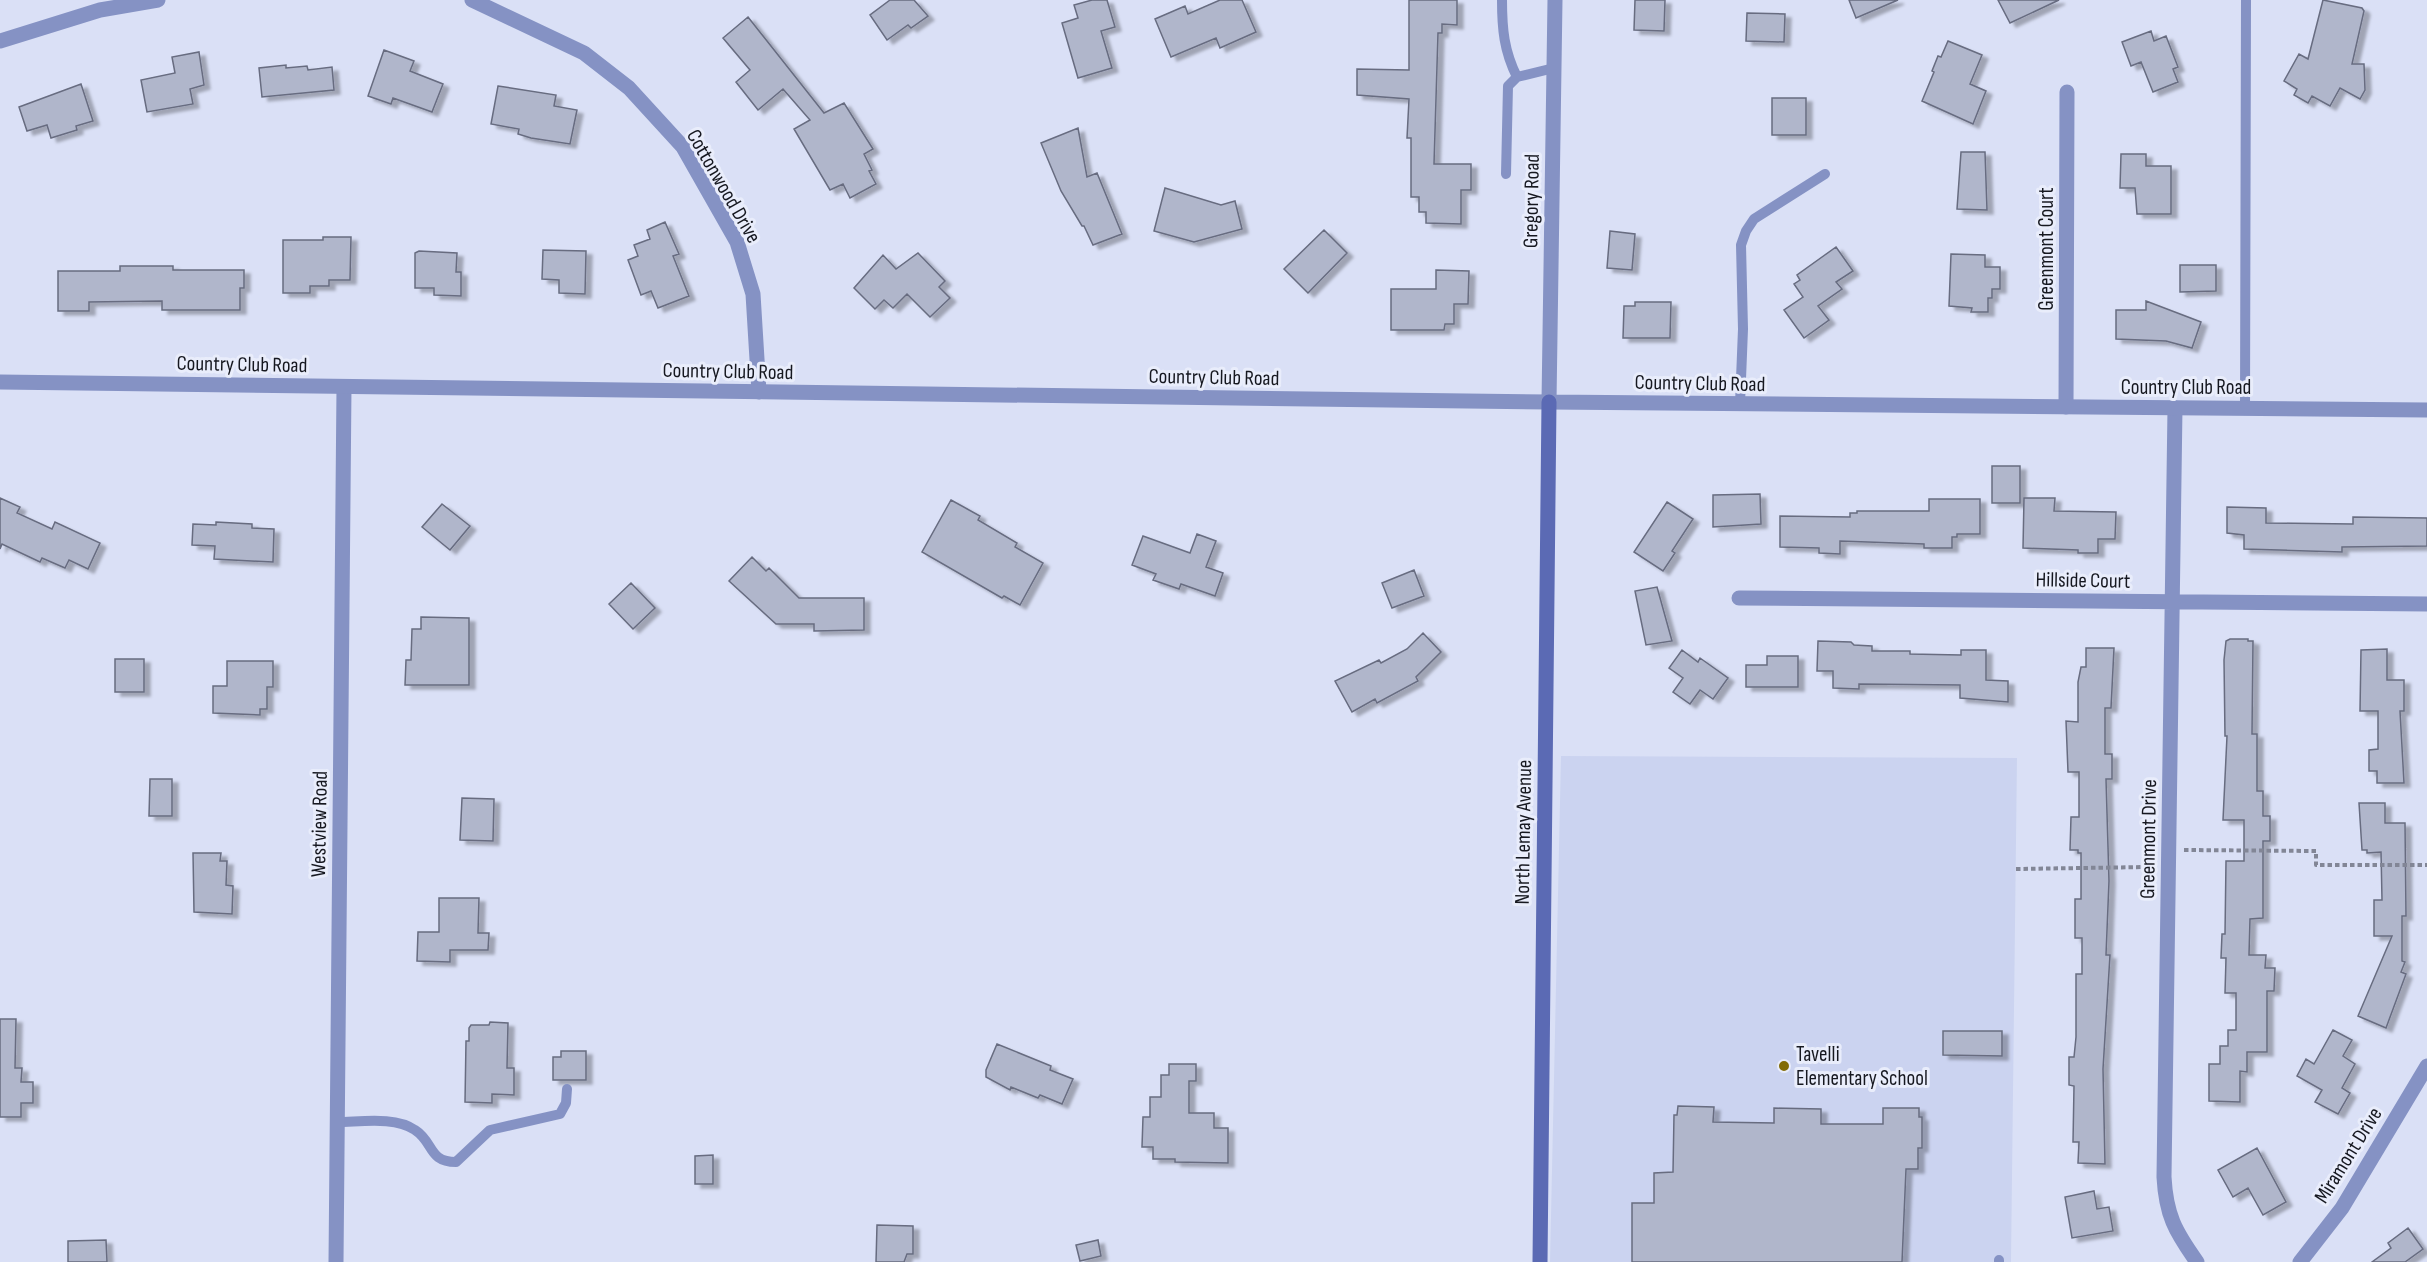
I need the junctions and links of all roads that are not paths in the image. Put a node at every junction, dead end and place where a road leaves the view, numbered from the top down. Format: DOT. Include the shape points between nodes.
graph roads {
  1 [pos="158,0"];
  2 [pos="472,0"];
  3 [pos="1502,0"];
  4 [pos="1555,0"];
  5 [pos="2246,0"];
  6 [pos="0,41"];
  7 [pos="1554,68"];
  8 [pos="1517,77"];
  9 [pos="2067,92"];
  10 [pos="1506,174"];
  11 [pos="1825,174"];
  12 [pos="0,382"];
  13 [pos="344,387"];
  14 [pos="759,392"];
  15 [pos="1549,402"];
  16 [pos="1740,404"];
  17 [pos="2066,407"];
  18 [pos="2175,408"];
  19 [pos="2245,408"];
  20 [pos="2427,410"];
  21 [pos="1739,598"];
  22 [pos="2172,602"];
  23 [pos="2427,604"];
  24 [pos="2427,1066"];
  25 [pos="567,1089"];
  26 [pos="337,1122"];
  27 [pos="336,1262"];
  28 [pos="1540,1262"];
  29 [pos="2197,1262"];
  30 [pos="2300,1262"];
  1 -- 6 [label="street" via="100,10"];
  2 -- 14 [label="street, Cottonwood Drive" via="584,53 629,88 683,147 737,242 753,294"];
  3 -- 8 [label="lane" via="1506,54"];
  4 -- 7 [label="street, Gregory Road"];
  5 -- 19 [label="lane"];
  7 -- 8 [label="lane"];
  7 -- 15 [label="street, Gregory Road"];
  8 -- 10 [label="lane" via="1508,86"];
  9 -- 17 [label="street, Greenmont Court"];
  11 -- 16 [label="lane" via="1754,219 1746,231 1741,245"];
  12 -- 13 [label="street, Country Club Road"];
  13 -- 14 [label="street, Country Club Road"];
  13 -- 26 [label="street, Westview Road"];
  14 -- 15 [label="street, Country Club Road"];
  15 -- 16 [label="street, Country Club Road"];
  15 -- 28 [label="main road, North Lemay Avenue"];
  16 -- 17 [label="street, Country Club Road"];
  17 -- 18 [label="street, Country Club Road"];
  18 -- 19 [label="street, Country Club Road"];
  18 -- 22 [label="street, Greenmont Drive"];
  19 -- 20 [label="street, Country Club Road"];
  21 -- 22 [label="street, Hillside Court"];
  22 -- 23 [label="street, Hillside Court"];
  22 -- 29 [label="street, Greenmont Drive" via="2165,1199 2175,1231"];
  24 -- 30 [label="street, Miramont Drive" via="2342,1208"];
  25 -- 26 [label="lane" via="560,1114 490,1130 456,1162 436,1157 416,1130 398,1123"];
  26 -- 27 [label="street, Westview Road"];
}
